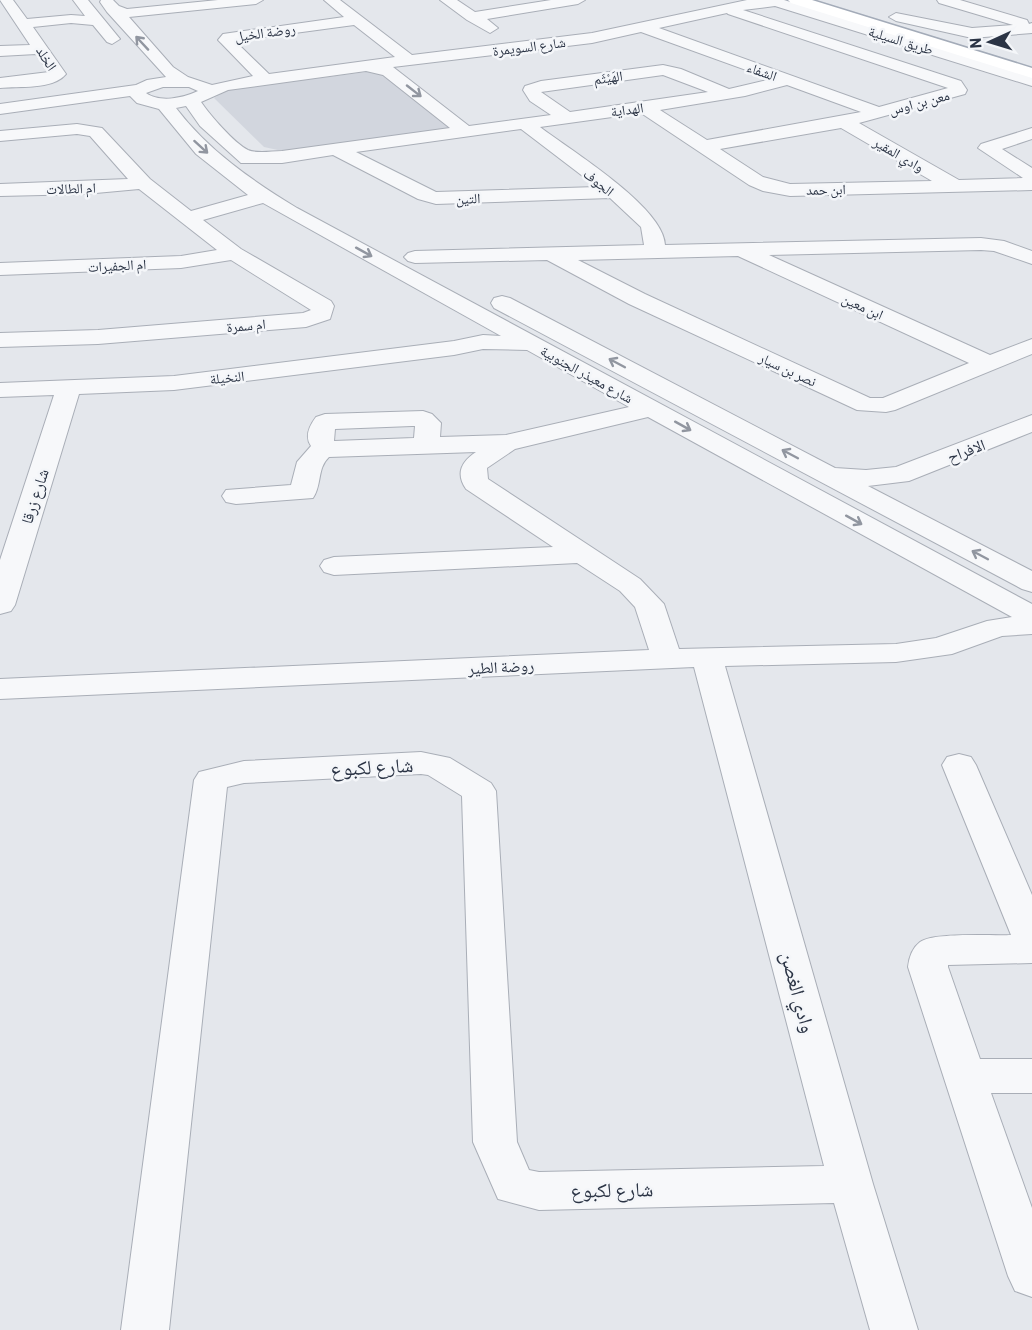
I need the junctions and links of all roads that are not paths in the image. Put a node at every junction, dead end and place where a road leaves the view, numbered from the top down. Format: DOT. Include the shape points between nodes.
graph roads {
  1 [pos="256,0"];
  2 [pos="331,0"];
  3 [pos="447,0"];
  4 [pos="842,0"];
  5 [pos="944,0"];
  6 [pos="570,1"];
  7 [pos="773,1"];
  8 [pos="753,2"];
  9 [pos="5,3"];
  10 [pos="195,3"];
  11 [pos="109,4"];
  12 [pos="800,5"];
  13 [pos="727,9"];
  14 [pos="89,11"];
  15 [pos="149,12"];
  16 [pos="472,17"];
  17 [pos="896,17"];
  18 [pos="357,20"];
  19 [pos="123,23"];
  20 [pos="22,24"];
  21 [pos="1032,27"];
  22 [pos="645,28"];
  23 [pos="120,47"];
  24 [pos="518,47"];
  25 [pos="41,48"];
  26 [pos="1014,48"];
  27 [pos="0,51"];
  28 [pos="410,61"];
  29 [pos="364,66"];
  30 [pos="141,69"];
  31 [pos="306,73"];
  32 [pos="1032,73"];
  33 [pos="263,77"];
  34 [pos="786,80"];
  35 [pos="1032,81"];
  36 [pos="0,83"];
  37 [pos="194,89"];
  38 [pos="149,94"];
  39 [pos="727,94"];
  40 [pos="644,107"];
  41 [pos="880,113"];
  42 [pos="567,118"];
  43 [pos="844,122"];
  44 [pos="2,123"];
  45 [pos="525,124"];
  46 [pos="466,132"];
  47 [pos="1032,133"];
  48 [pos="706,146"];
  49 [pos="335,149"];
  50 [pos="269,173"];
  51 [pos="1032,176"];
  52 [pos="143,183"];
  53 [pos="1032,184"];
  54 [pos="955,186"];
  55 [pos="0,190"];
  56 [pos="613,192"];
  57 [pos="238,206"];
  58 [pos="280,206"];
  59 [pos="188,218"];
  60 [pos="738,249"];
  61 [pos="654,251"];
  62 [pos="234,253"];
  63 [pos="552,254"];
  64 [pos="1032,258"];
  65 [pos="453,265"];
  66 [pos="0,269"];
  67 [pos="479,315"];
  68 [pos="0,340"];
  69 [pos="535,345"];
  70 [pos="1032,346"];
  71 [pos="454,348"];
  72 [pos="989,363"];
  73 [pos="69,387"];
  74 [pos="0,390"];
  75 [pos="651,409"];
  76 [pos="1032,423"];
  77 [pos="1008,433"];
  78 [pos="506,443"];
  79 [pos="1032,445"];
  80 [pos="427,446"];
  81 [pos="473,472"];
  82 [pos="826,473"];
  83 [pos="900,475"];
  84 [pos="237,496"];
  85 [pos="893,509"];
  86 [pos="583,554"];
  87 [pos="334,566"];
  88 [pos="1032,583"];
  89 [pos="985,591"];
  90 [pos="0,605"];
  91 [pos="1032,616"];
  92 [pos="1032,625"];
  93 [pos="998,627"];
  94 [pos="706,657"];
  95 [pos="667,659"];
  96 [pos="0,688"];
  97 [pos="959,765"];
  98 [pos="1032,940"];
  99 [pos="1032,948"];
  100 [pos="964,1076"];
  101 [pos="1032,1076"];
  102 [pos="851,1184"];
  103 [pos="1028,1253"];
  104 [pos="142,1327"];
  105 [pos="891,1329"];
  1 -- 10 [label="street"];
  2 -- 18 [label="street"];
  3 -- 16 [label="street"];
  4 -- 17 [label="main road, طريق السيلية"];
  5 -- 21 [label="street"];
  6 -- 16 [label="street"];
  7 -- 8 [label="street, شارع السويمرة"];
  7 -- 12 [label="street, طريق السيلية"];
  8 -- 13 [label="street, شارع السويمرة"];
  9 -- 20 [label="street, الخلد"];
  10 -- 15 [label="street"];
  11 -- 15 [label="street" via="127,13"];
  11 -- 19 [label="street, شارع معيذر الجنوبية"];
  12 -- 32 [label="main road, طريق السيلية" via="859,19"];
  12 -- 35 [label="street, طريق السيلية"];
  13 -- 22 [label="street, شارع السويمرة"];
  13 -- 41 [label="street, معن بن اوس" via="959,88"];
  14 -- 20 [label="street, الخلد" via="64,19"];
  14 -- 23 [label="street"];
  15 -- 19 [label="street"];
  16 -- 24 [label="street"];
  17 -- 26 [label="main road, طريق السيلية"];
  17 -- 26 [label="street"];
  18 -- 28 [label="street"];
  18 -- 33 [label="street, روضة الخيل" via="228,37 226,40"];
  37 -- 19 [label="street, شارع معيذر الجنوبية, one-way" via="167,70"];
  20 -- 25 [label="street, الخلد"];
  21 -- 26 [label="street"];
  22 -- 24 [label="street, شارع السويمرة"];
  22 -- 34 [label="street, الشفاء"];
  24 -- 28 [label="street, شارع السويمرة"];
  25 -- 27 [label="street"];
  25 -- 36 [label="street, الخلد" via="58,74"];
  28 -- 29 [label="street, شارع السويمرة"];
  29 -- 31 [label="street, شارع السويمرة"];
  29 -- 46 [label="street, one-way" via="388,71"];
  30 -- 38 [label="street, شارع معيذر الجنوبية" via="147,74"];
  31 -- 33 [label="street, شارع السويمرة"];
  31 -- 37 [label="street, شارع السويمرة"];
  33 -- 37 [label="street, شارع السويمرة"];
  34 -- 39 [label="street, الهداية"];
  34 -- 41 [label="street, الشفاء"];
  37 -- 38 [label="street"];
  37 -- 50 [label="street, شارع معيذر الجنوبية" via="206,122"];
  38 -- 44 [label="street, ام سمرة" via="31,106 16,111"];
  38 -- 50 [label="street, شارع معيذر الجنوبية, one-way" via="196,144 231,172"];
  39 -- 40 [label="street, الهداية"];
  39 -- 42 [label="street, الهَيْثَم" via="663,70 531,90"];
  40 -- 42 [label="street, الهداية"];
  40 -- 48 [label="street, ابن حمد"];
  41 -- 43 [label="street, معن بن اوس"];
  42 -- 45 [label="street, الهداية"];
  43 -- 48 [label="street, معن بن اوس"];
  43 -- 54 [label="street, وادي المقير"];
  44 -- 52 [label="street, ام سمرة" via="96,132"];
  45 -- 46 [label="street, الهداية"];
  45 -- 56 [label="street, الجوف"];
  46 -- 49 [label="street, الهداية"];
  47 -- 51 [label="street" via="987,148"];
  48 -- 54 [label="street, ابن حمد" via="770,187 790,190"];
  49 -- 50 [label="street, الهداية"];
  49 -- 56 [label="street, التين" via="436,198"];
  50 -- 57 [label="street" via="257,199"];
  50 -- 58 [label="street, شارع معيذر الجنوبية"];
  50 -- 65 [label="street, شارع معيذر الجنوبية" via="304,198 415,256"];
  52 -- 55 [label="street, ام الطالات"];
  52 -- 59 [label="street, ام سمرة"];
  53 -- 54 [label="street, ابن حمد"];
  56 -- 61 [label="street, الجوف" via="647,221 656,241"];
  57 -- 58 [label="street"];
  57 -- 59 [label="street"];
  58 -- 67 [label="street, شارع معيذر الجنوبية, one-way"];
  59 -- 62 [label="street, ام سمرة"];
  60 -- 61 [label="street"];
  60 -- 64 [label="street" via="981,244 997,245"];
  60 -- 72 [label="street, ابن معين"];
  61 -- 63 [label="street"];
  62 -- 66 [label="street, ام الجفيرات" via="181,262"];
  62 -- 68 [label="street, ام سمرة" via="323,306 322,314 306,320 98,337"];
  63 -- 65 [label="street"];
  63 -- 72 [label="street, نصر بن سيار" via="636,299 866,405 886,405"];
  82 -- 65 [label="street, شارع معيذر الجنوبية, one-way"];
  67 -- 69 [label="street, شارع معيذر الجنوبية"];
  67 -- 71 [label="street, النخيلة" via="489,326 484,335"];
  69 -- 71 [label="street, النخيلة" via="495,341"];
  69 -- 75 [label="street, شارع معيذر الجنوبية"];
  70 -- 72 [label="street, نصر بن سيار"];
  71 -- 73 [label="street, النخيلة" via="174,383"];
  73 -- 74 [label="street, النخيلة"];
  73 -- 90 [label="street, شارع زرقا"];
  75 -- 78 [label="street"];
  75 -- 89 [label="street, شارع معيذر الجنوبية, one-way"];
  76 -- 77 [label="street, الافراح"];
  77 -- 79 [label="street"];
  77 -- 83 [label="street, الافراح"];
  78 -- 80 [label="street"];
  78 -- 81 [label="street" via="475,464"];
  80 -- 81 [label="street"];
  80 -- 84 [label="street" via="325,447 306,466 303,492"];
  81 -- 86 [label="street" via="476,483"];
  82 -- 83 [label="street, الافراح" via="866,478"];
  82 -- 85 [label="street, شارع معيذر الجنوبية"];
  83 -- 85 [label="street" via="891,485"];
  88 -- 85 [label="street, شارع معيذر الجنوبية, one-way"];
  86 -- 87 [label="street"];
  86 -- 95 [label="street" via="630,585 650,604"];
  89 -- 91 [label="street, شارع معيذر الجنوبية"];
  89 -- 93 [label="street" via="1000,612"];
  92 -- 93 [label="street, روضة الطير"];
  93 -- 94 [label="street, روضة الطير" via="922,651"];
  94 -- 95 [label="street, روضة الطير"];
  94 -- 102 [label="street, وادي الغصن"];
  95 -- 96 [label="street, روضة الطير"];
  97 -- 98 [label="street"];
  99 -- 100 [label="street" via="935,951 929,957 928,967"];
  100 -- 101 [label="street"];
  100 -- 103 [label="street"];
  102 -- 104 [label="street, شارع لكبوع" via="539,1191 514,1186 495,1142 479,791 438,766 421,763 228,775 212,780"];
  102 -- 105 [label="street, وادي الغصن"];
}
